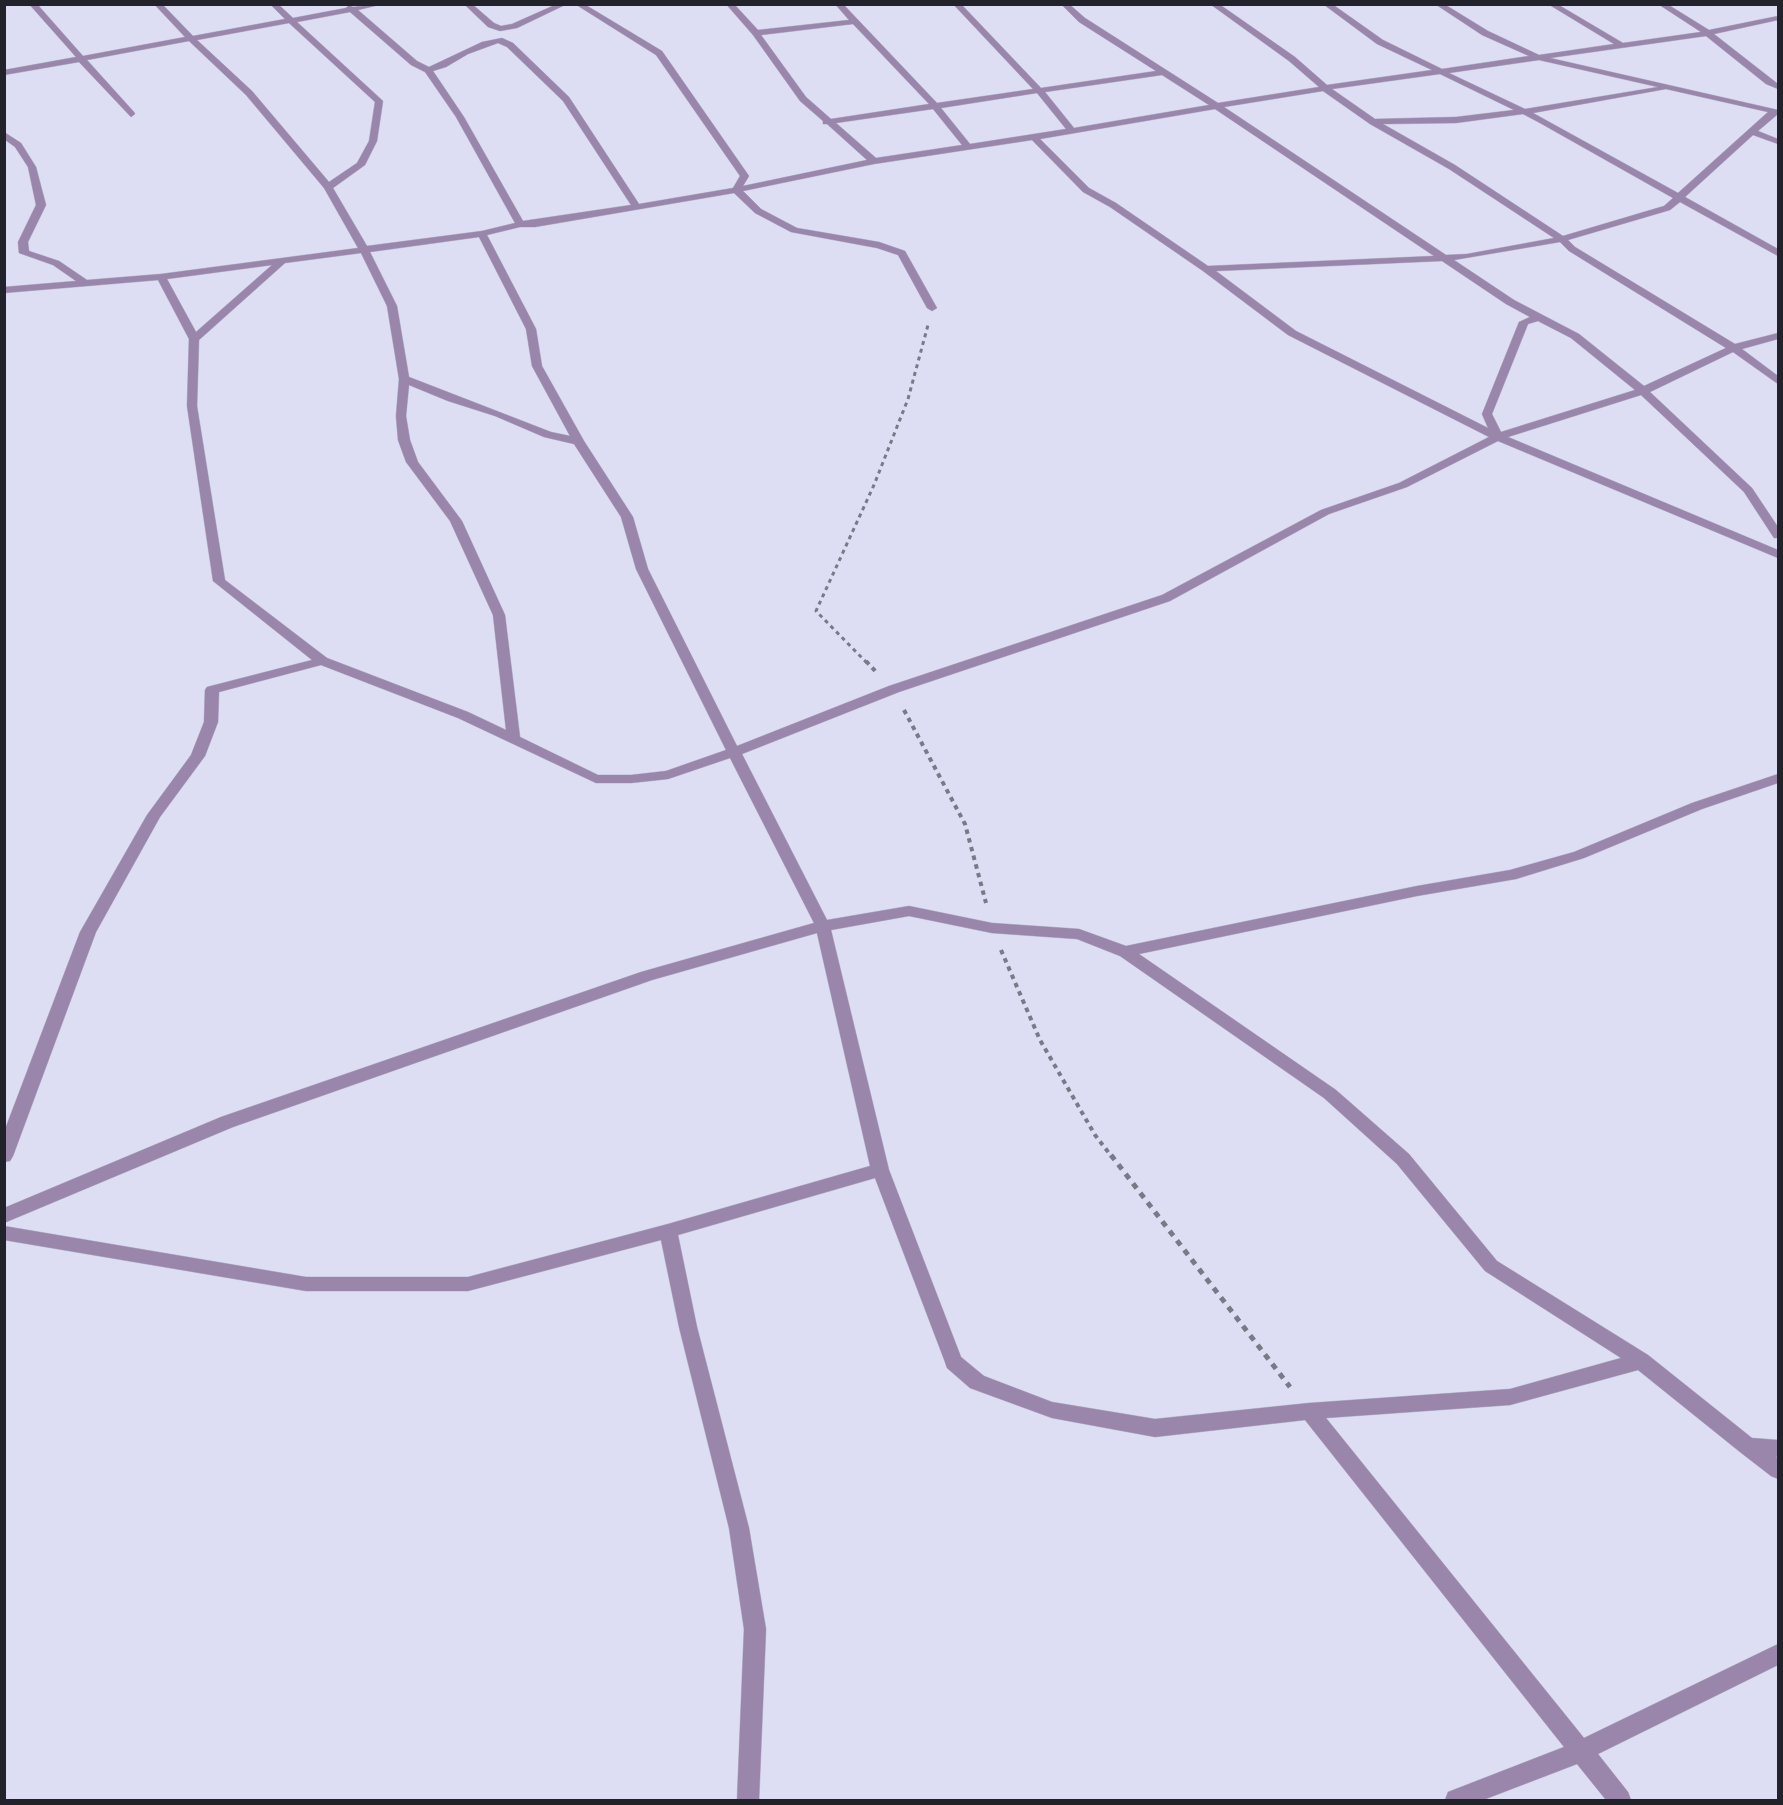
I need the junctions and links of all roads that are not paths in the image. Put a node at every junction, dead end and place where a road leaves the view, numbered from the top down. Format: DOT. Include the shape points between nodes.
graph roads {
  1 [pos="32,4"];
  2 [pos="157,4"];
  3 [pos="273,4"];
  4 [pos="380,4"];
  5 [pos="467,4"];
  6 [pos="564,4"];
  7 [pos="578,4"];
  8 [pos="729,4"];
  9 [pos="838,4"];
  10 [pos="956,4"];
  11 [pos="1064,4"];
  12 [pos="1213,4"];
  13 [pos="1326,4"];
  14 [pos="1438,4"];
  15 [pos="1551,4"];
  16 [pos="1661,4"];
  17 [pos="350,7"];
  18 [pos="1779,18"];
  19 [pos="293,22"];
  20 [pos="853,22"];
  21 [pos="500,29"];
  22 [pos="756,33"];
  23 [pos="1708,33"];
  24 [pos="192,40"];
  25 [pos="499,40"];
  26 [pos="1620,44"];
  27 [pos="79,58"];
  28 [pos="1539,58"];
  29 [pos="428,70"];
  30 [pos="1165,72"];
  31 [pos="1442,72"];
  32 [pos="4,73"];
  33 [pos="1779,87"];
  34 [pos="1325,88"];
  35 [pos="1667,88"];
  36 [pos="1040,91"];
  37 [pos="935,106"];
  38 [pos="1218,106"];
  39 [pos="1777,111"];
  40 [pos="1522,112"];
  41 [pos="130,114"];
  42 [pos="826,122"];
  43 [pos="1373,122"];
  44 [pos="1072,131"];
  45 [pos="1753,132"];
  46 [pos="4,134"];
  47 [pos="1034,137"];
  48 [pos="1779,142"];
  49 [pos="18,145"];
  50 [pos="967,146"];
  51 [pos="4,149"];
  52 [pos="874,161"];
  53 [pos="328,187"];
  54 [pos="736,190"];
  55 [pos="1679,197"];
  56 [pos="636,206"];
  57 [pos="520,224"];
  58 [pos="482,234"];
  59 [pos="1562,239"];
  60 [pos="364,249"];
  61 [pos="1779,253"];
  62 [pos="1442,257"];
  63 [pos="282,261"];
  64 [pos="1206,269"];
  65 [pos="161,277"];
  66 [pos="85,283"];
  67 [pos="4,290"];
  68 [pos="932,308"];
  69 [pos="1536,318"];
  70 [pos="1779,336"];
  71 [pos="194,339"];
  72 [pos="1734,348"];
  73 [pos="404,379"];
  74 [pos="1779,381"];
  75 [pos="1642,391"];
  76 [pos="1498,437"];
  77 [pos="578,441"];
  78 [pos="1779,535"];
  79 [pos="1779,554"];
  80 [pos="322,661"];
  81 [pos="514,740"];
  82 [pos="735,752"];
  83 [pos="1779,778"];
  84 [pos="823,926"];
  85 [pos="1125,952"];
  86 [pos="4,1156"];
  87 [pos="880,1170"];
  88 [pos="4,1216"];
  89 [pos="668,1231"];
  90 [pos="4,1233"];
  91 [pos="1641,1361"];
  92 [pos="1309,1412"];
  93 [pos="1747,1446"];
  94 [pos="1779,1448"];
  95 [pos="1779,1470"];
  96 [pos="1779,1654"];
  97 [pos="1579,1752"];
  98 [pos="748,1800"];
  99 [pos="1456,1800"];
  100 [pos="1620,1800"];
  1 -- 27 [label="street"];
  2 -- 24 [label="street"];
  3 -- 19 [label="street"];
  4 -- 17 [label="street"];
  5 -- 21 [label="street"];
  6 -- 21 [label="street"];
  7 -- 54 [label="street" via="658,52 745,176"];
  8 -- 22 [label="street"];
  9 -- 20 [label="street"];
  10 -- 36 [label="street"];
  11 -- 30 [label="street" via="1082,21"];
  12 -- 34 [label="street" via="1292,59"];
  13 -- 31 [label="street" via="1380,42"];
  14 -- 28 [label="street" via="1485,33"];
  15 -- 26 [label="street"];
  16 -- 23 [label="street"];
  17 -- 19 [label="street"];
  17 -- 29 [label="street" via="414,63"];
  18 -- 23 [label="street"];
  19 -- 24 [label="street"];
  19 -- 53 [label="street" via="379,101 373,141 361,165"];
  20 -- 22 [label="street"];
  20 -- 37 [label="street"];
  21 -- 25 [label="street"];
  22 -- 42 [label="street" via="803,99"];
  23 -- 26 [label="street"];
  23 -- 33 [label="street"];
  24 -- 27 [label="street"];
  24 -- 53 [label="street" via="249,93"];
  25 -- 29 [label="street"];
  25 -- 56 [label="street" via="510,45 566,99"];
  26 -- 28 [label="street"];
  27 -- 32 [label="street"];
  27 -- 41 [label="street"];
  28 -- 31 [label="street"];
  28 -- 35 [label="street"];
  29 -- 57 [label="street" via="460,117"];
  30 -- 36 [label="street"];
  30 -- 38 [label="street"];
  31 -- 34 [label="street"];
  31 -- 40 [label="street"];
  34 -- 38 [label="street"];
  34 -- 43 [label="street"];
  35 -- 39 [label="street"];
  35 -- 40 [label="street"];
  36 -- 37 [label="street"];
  36 -- 44 [label="street"];
  37 -- 42 [label="street"];
  37 -- 50 [label="street"];
  38 -- 44 [label="street"];
  38 -- 62 [label="street"];
  39 -- 45 [label="street"];
  40 -- 43 [label="street" via="1456,120"];
  40 -- 55 [label="street"];
  42 -- 52 [label="street"];
  43 -- 59 [label="street" via="1452,167"];
  44 -- 47 [label="street"];
  45 -- 48 [label="street"];
  45 -- 55 [label="street"];
  46 -- 49 [label="street"];
  47 -- 50 [label="street"];
  47 -- 64 [label="street" via="1086,190 1113,204"];
  49 -- 51 [label="street"];
  49 -- 66 [label="street" via="32,167 41,204 23,242 24,253 56,264"];
  50 -- 52 [label="street"];
  52 -- 54 [label="street"];
  53 -- 60 [label="street"];
  54 -- 56 [label="street"];
  54 -- 68 [label="street" via="758,211 794,230 879,245 902,253"];
  55 -- 59 [label="street" via="1668,208"];
  55 -- 61 [label="street"];
  56 -- 57 [label="street"];
  57 -- 58 [label="street"];
  58 -- 60 [label="street"];
  58 -- 77 [label="street" via="531,329 537,366"];
  59 -- 62 [label="street" via="1467,257"];
  59 -- 72 [label="street" via="1572,249"];
  60 -- 63 [label="street"];
  60 -- 73 [label="street" via="392,306"];
  62 -- 64 [label="street"];
  62 -- 69 [label="street"];
  63 -- 65 [label="street"];
  63 -- 71 [label="street"];
  64 -- 76 [label="street" via="1292,333"];
  65 -- 66 [label="street"];
  65 -- 71 [label="street"];
  66 -- 67 [label="street"];
  69 -- 75 [label="street" via="1575,336"];
  69 -- 76 [label="street" via="1524,322 1487,414"];
  70 -- 72 [label="street"];
  71 -- 80 [label="street" via="192,406 219,581"];
  72 -- 74 [label="street"];
  72 -- 75 [label="street"];
  73 -- 77 [label="street" via="548,435"];
  73 -- 81 [label="street" via="401,416 412,462 456,521 499,615"];
  75 -- 76 [label="street"];
  75 -- 78 [label="street" via="1748,490"];
  76 -- 79 [label="street"];
  76 -- 82 [label="street" via="1402,485 1324,512 1166,598 894,689"];
  77 -- 82 [label="street" via="627,517 642,569"];
  80 -- 81 [label="street" via="463,715"];
  80 -- 86 [label="street" via="212,690 211,722 198,756 154,815 88,932"];
  81 -- 82 [label="street" via="596,778 668,775"];
  82 -- 84 [label="street"];
  83 -- 85 [label="street" via="1697,806 1579,855 1511,875"];
  84 -- 85 [label="street" via="909,911 992,928 1079,934"];
  84 -- 87 [label="street"];
  84 -- 88 [label="street" via="647,976 227,1122"];
  85 -- 91 [label="street" via="1330,1094 1403,1159 1491,1266"];
  87 -- 89 [label="street"];
  87 -- 92 [label="street" via="954,1362 977,1382 1052,1410 1155,1428"];
  89 -- 90 [label="street" via="468,1284 306,1284"];
  89 -- 98 [label="street" via="688,1327 740,1528 754,1629"];
  91 -- 92 [label="street" via="1510,1397"];
  91 -- 93 [label="street"];
  92 -- 97 [label="street"];
  93 -- 94 [label="street"];
  93 -- 95 [label="street"];
  96 -- 97 [label="street"];
  97 -- 99 [label="street"];
  97 -- 100 [label="street"];
}
